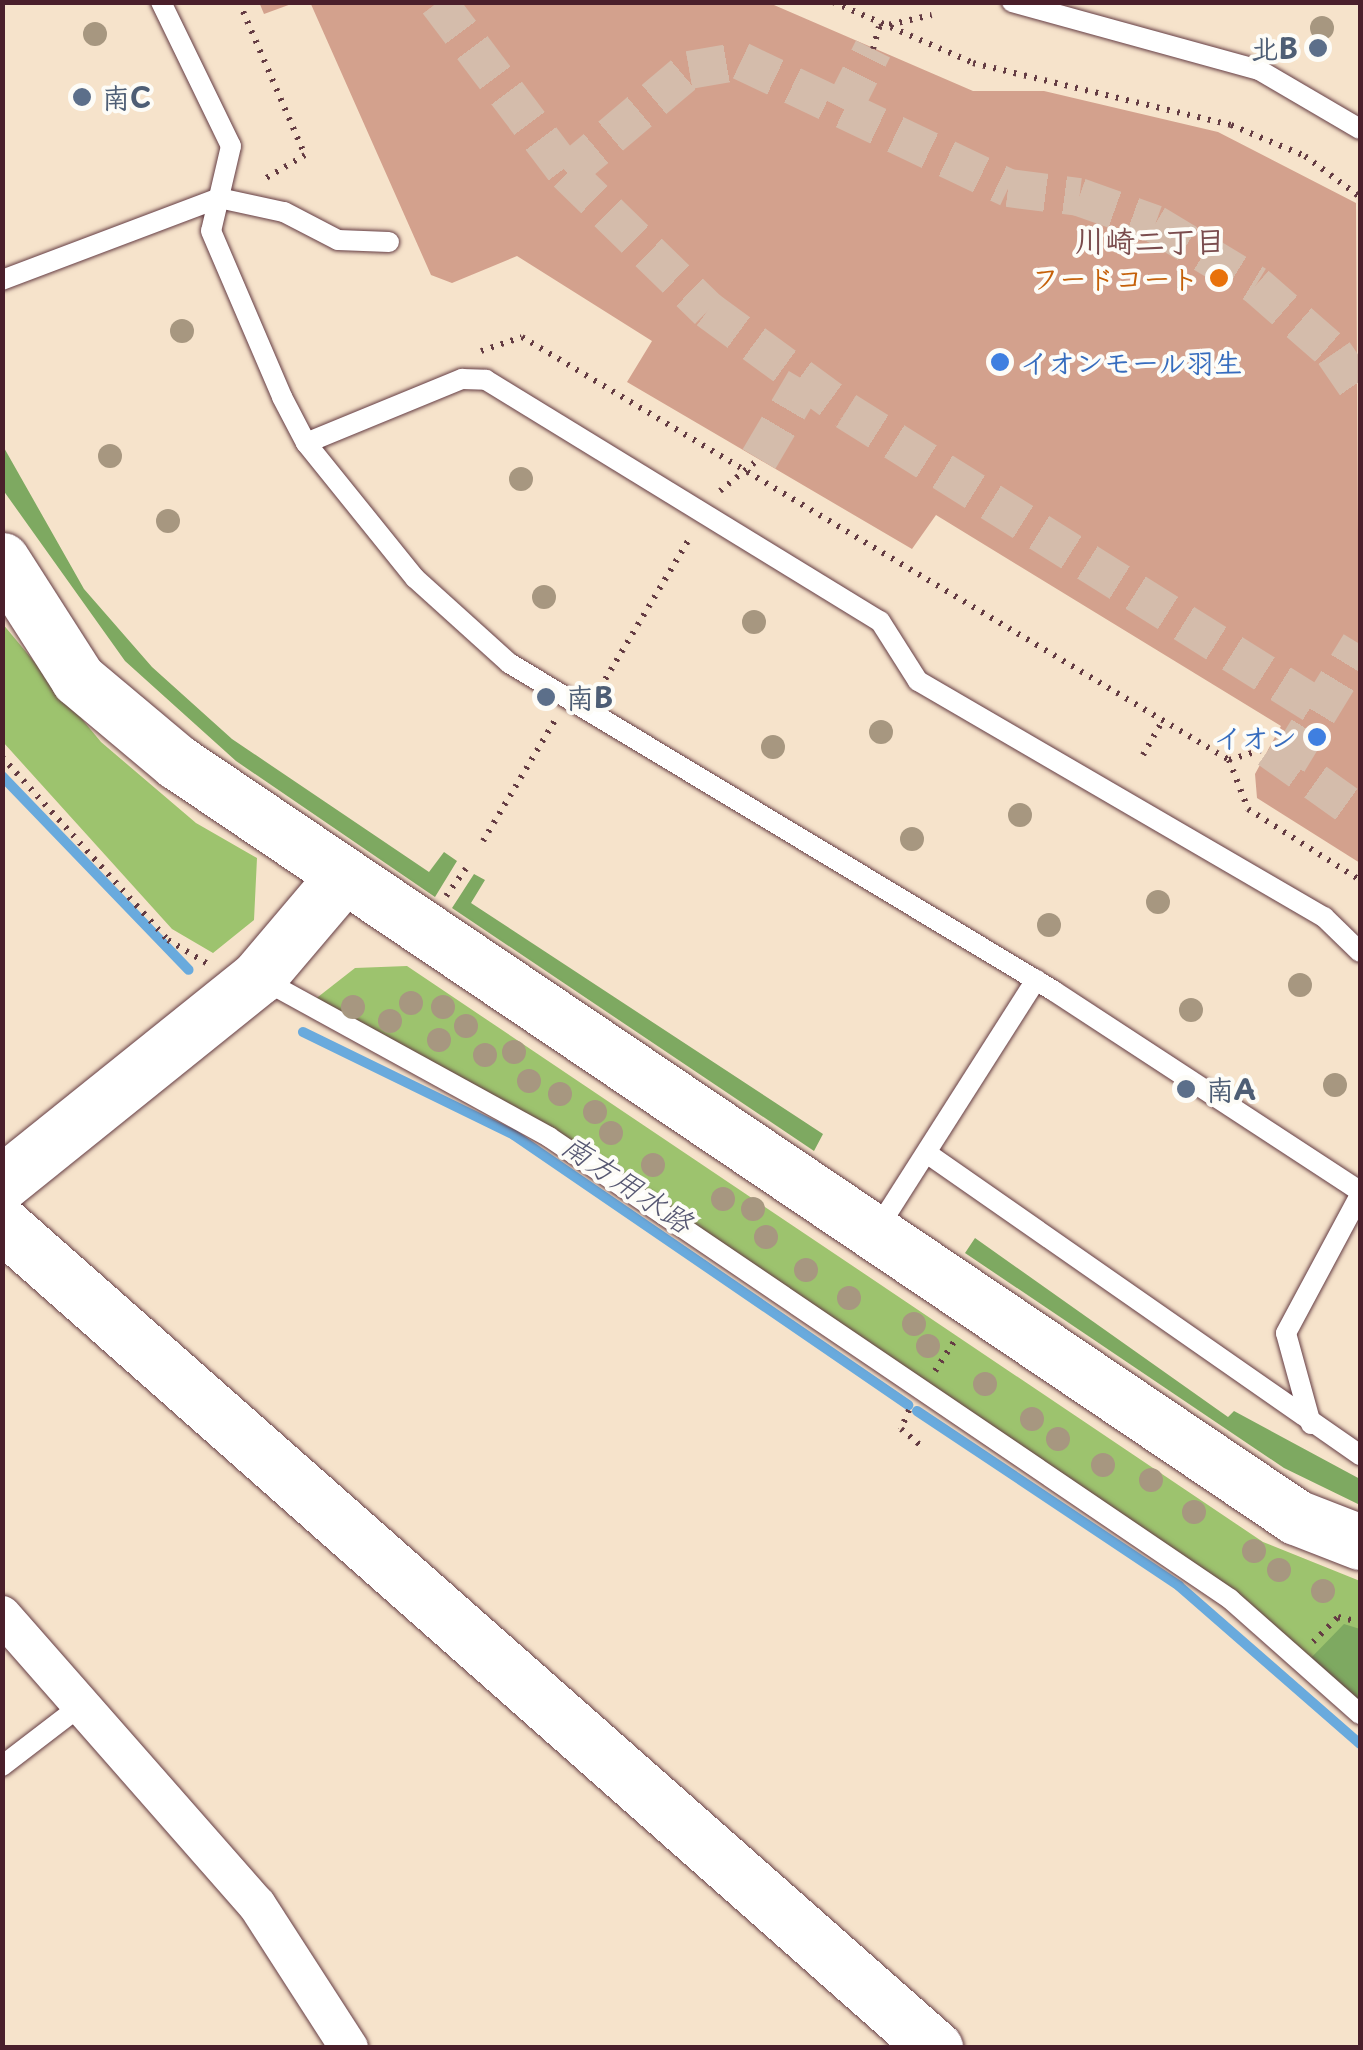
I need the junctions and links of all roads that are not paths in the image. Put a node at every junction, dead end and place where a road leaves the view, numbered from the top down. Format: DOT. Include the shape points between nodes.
graph roads {
  1 [pos="161,2"];
  2 [pos="1012,2"];
  3 [pos="1360,129"];
  4 [pos="219,198"];
  5 [pos="389,242"];
  6 [pos="2,280"];
  7 [pos="306,443"];
  8 [pos="2,560"];
  9 [pos="342,878"];
  10 [pos="1360,952"];
  11 [pos="238,973"];
  12 [pos="1036,980"];
  13 [pos="928,1154"];
  14 [pos="2,1183"];
  15 [pos="1360,1193"];
  16 [pos="2,1224"];
  17 [pos="874,1234"];
  18 [pos="1312,1426"];
  19 [pos="1360,1456"];
  20 [pos="1360,1542"];
  21 [pos="2,1614"];
  22 [pos="79,1707"];
  23 [pos="1360,1714"];
  24 [pos="2,1766"];
  25 [pos="348,2048"];
  26 [pos="935,2048"];
  1 -- 4 [label="lane" via="231,146"];
  2 -- 3 [label="lane" via="1259,70"];
  4 -- 5 [label="lane" via="284,212 338,240"];
  4 -- 6 [label="lane"];
  4 -- 7 [label="lane" via="216,248"];
  7 -- 10 [label="lane" via="462,379 486,380 880,621 918,682 1324,918"];
  7 -- 12 [label="lane" via="415,578 509,663"];
  8 -- 9 [label="street" via="78,679 177,762"];
  9 -- 11 [label="street"];
  9 -- 17 [label="street"];
  11 -- 14 [label="street"];
  11 -- 23 [label="lane" via="549,1138 1230,1599"];
  12 -- 13 [label="lane"];
  12 -- 15 [label="lane"];
  13 -- 17 [label="lane"];
  13 -- 18 [label="lane"];
  15 -- 18 [label="lane" via="1286,1333"];
  16 -- 26 [label="street"];
  17 -- 20 [label="street" via="1296,1517"];
  18 -- 19 [label="lane"];
  21 -- 22 [label="street"];
  22 -- 24 [label="lane"];
  22 -- 25 [label="street" via="257,1904"];
}
